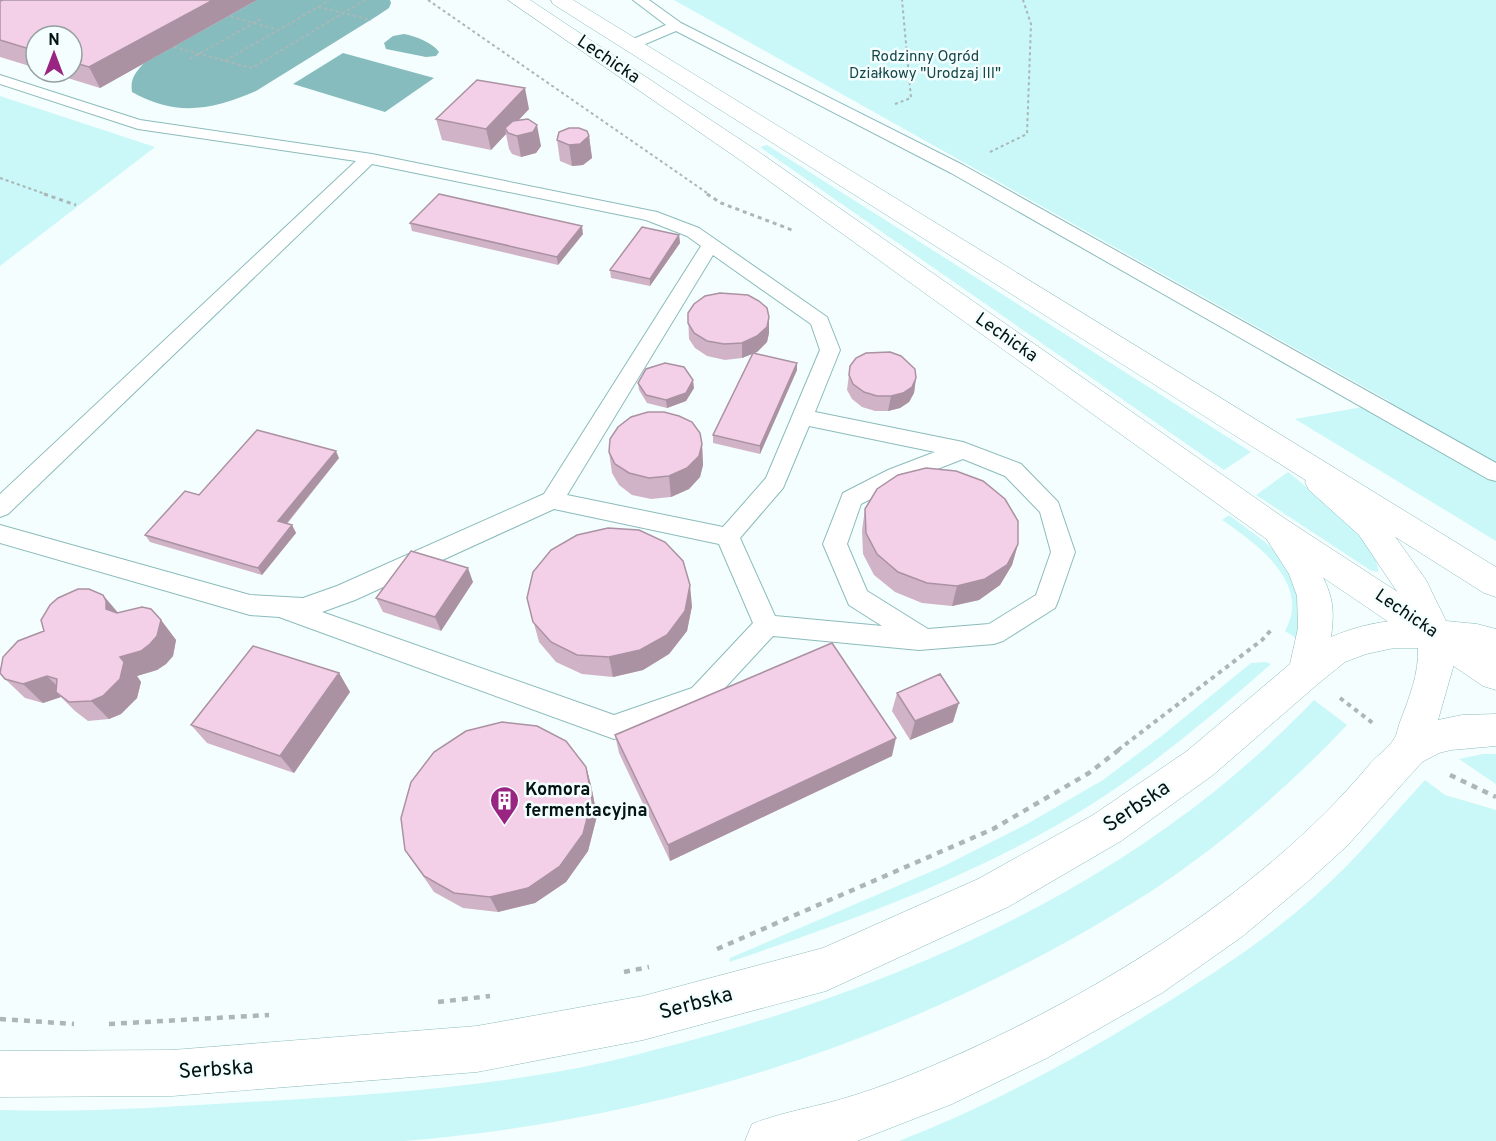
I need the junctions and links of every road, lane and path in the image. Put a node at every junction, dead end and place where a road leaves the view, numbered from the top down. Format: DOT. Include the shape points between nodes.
graph roads {
  1 [pos="330,0"];
  2 [pos="365,0"];
  3 [pos="428,0"];
  4 [pos="517,0"];
  5 [pos="560,0"];
  6 [pos="640,0"];
  7 [pos="902,0"];
  8 [pos="1023,0"];
  9 [pos="318,7"];
  10 [pos="221,14"];
  11 [pos="344,14"];
  12 [pos="261,19"];
  13 [pos="371,20"];
  14 [pos="254,23"];
  15 [pos="676,26"];
  16 [pos="279,30"];
  17 [pos="631,45"];
  18 [pos="174,47"];
  19 [pos="198,54"];
  20 [pos="190,59"];
  21 [pos="225,61"];
  22 [pos="0,79"];
  23 [pos="890,106"];
  24 [pos="368,159"];
  25 [pos="957,169"];
  26 [pos="0,178"];
  27 [pos="76,205"];
  28 [pos="801,233"];
  29 [pos="710,245"];
  30 [pos="802,417"];
  31 [pos="963,450"];
  32 [pos="1281,451"];
  33 [pos="1496,473"];
  34 [pos="552,500"];
  35 [pos="0,508"];
  36 [pos="1276,529"];
  37 [pos="0,534"];
  38 [pos="728,537"];
  39 [pos="1496,584"];
  40 [pos="277,606"];
  41 [pos="1280,621"];
  42 [pos="767,625"];
  43 [pos="1435,634"];
  44 [pos="924,640"];
  45 [pos="1262,640"];
  46 [pos="1496,643"];
  47 [pos="1306,672"];
  48 [pos="1496,675"];
  49 [pos="1496,730"];
  50 [pos="1409,750"];
  51 [pos="1496,797"];
  52 [pos="706,954"];
  53 [pos="651,966"];
  54 [pos="618,974"];
  55 [pos="494,996"];
  56 [pos="426,1004"];
  57 [pos="274,1015"];
  58 [pos="0,1019"];
  59 [pos="98,1024"];
  60 [pos="86,1025"];
  61 [pos="0,1074"];
  62 [pos="769,1141"];
  1 -- 9 [label="path"];
  2 -- 11 [label="path"];
  3 -- 28 [label="path" via="721,203"];
  4 -- 36 [label="main road, Lechicka" via="748,155"];
  5 -- 17 [label="main road, Lechicka"];
  6 -- 15 [label="lane"];
  7 -- 23 [label="path" via="912,98"];
  8 -- 25 [label="path" via="1031,24 1027,134"];
  9 -- 11 [label="path"];
  9 -- 16 [label="path"];
  10 -- 14 [label="path"];
  11 -- 13 [label="path"];
  11 -- 21 [label="path" via="252,68"];
  12 -- 14 [label="path"];
  14 -- 16 [label="path"];
  14 -- 19 [label="path"];
  15 -- 17 [label="lane"];
  15 -- 25 [label="lane"];
  16 -- 21 [label="path"];
  17 -- 32 [label="main road, Lechicka"];
  18 -- 19 [label="path"];
  19 -- 20 [label="path"];
  19 -- 21 [label="path"];
  22 -- 24 [label="lane" via="138,124"];
  24 -- 29 [label="lane" via="651,216 693,232"];
  24 -- 35 [label="lane"];
  25 -- 33 [label="lane"];
  26 -- 27 [label="path"];
  29 -- 30 [label="lane" via="820,321 830,350"];
  29 -- 34 [label="lane"];
  30 -- 31 [label="lane"];
  30 -- 38 [label="lane" via="775,482"];
  31 -- 44 [label="lane" via="850,499 835,544 858,598"];
  31 -- 44 [label="lane" via="1013,470 1050,508 1063,552 1046,601 994,634"];
  32 -- 39 [label="main road, Lechicka"];
  32 -- 43 [label="main road" via="1370,526 1414,589"];
  34 -- 38 [label="lane"];
  34 -- 40 [label="lane" via="346,593 303,608"];
  36 -- 43 [label="main road, Lechicka"];
  36 -- 47 [label="main road" via="1306,570 1317,604 1317,633"];
  37 -- 40 [label="lane" via="250,605"];
  38 -- 42 [label="lane"];
  40 -- 42 [label="lane" via="615,727 701,696"];
  41 -- 45 [label="path"];
  42 -- 44 [label="lane"];
  43 -- 46 [label="main road, Serbska"];
  43 -- 47 [label="main road, Serbska" via="1394,634 1361,640 1333,652"];
  43 -- 48 [label="main road, Lechicka"];
  43 -- 50 [label="main road" via="1436,664"];
  45 -- 47 [label="path"];
  45 -- 52 [label="path" via="1089,773 993,829"];
  47 -- 50 [label="path"];
  47 -- 61 [label="main road, Serbska" via="1200,763 1107,828 993,893 826,969 643,1018 477,1049 172,1073"];
  49 -- 50 [label="main road" via="1436,736"];
  50 -- 51 [label="path"];
  50 -- 62 [label="main road" via="1353,813 1305,858 1184,953 1132,987 986,1065 899,1103 810,1133"];
  53 -- 54 [label="path"];
  55 -- 56 [label="path"];
  57 -- 59 [label="path"];
  58 -- 60 [label="path"];
}
